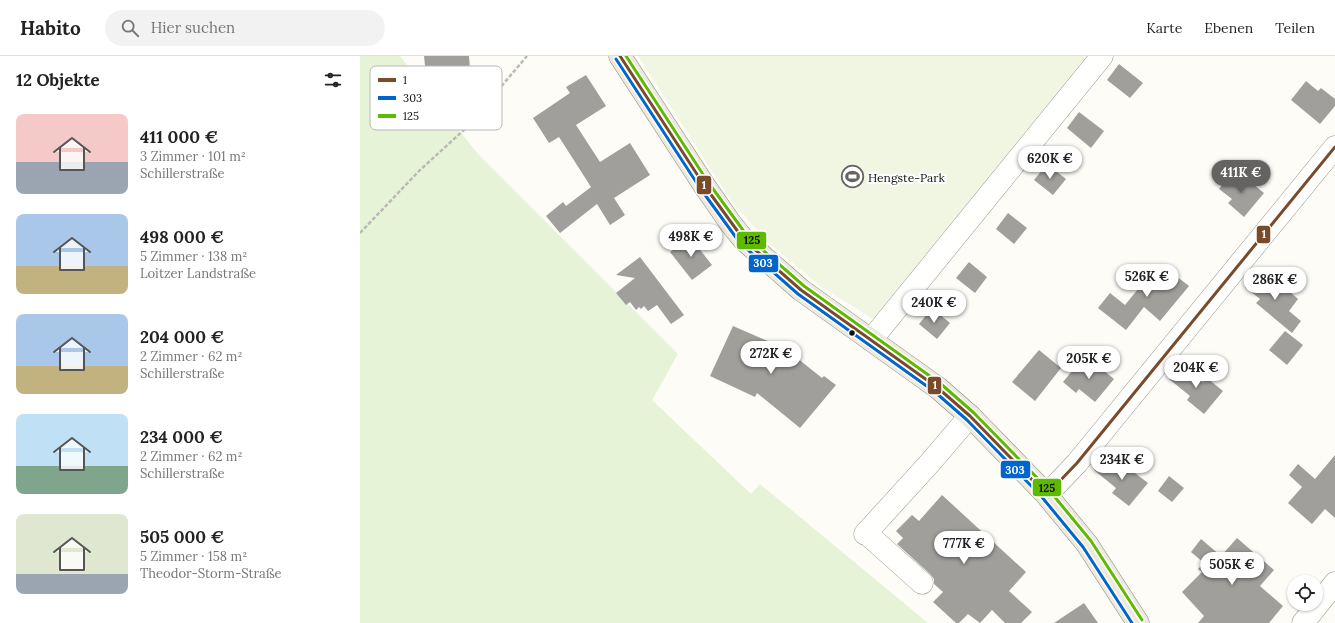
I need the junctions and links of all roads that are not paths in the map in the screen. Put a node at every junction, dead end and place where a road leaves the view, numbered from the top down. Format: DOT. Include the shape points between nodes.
graph roads {
  1 [pos="620,56"];
  2 [pos="1102,56"];
  3 [pos="1335,147"];
  4 [pos="871,340"];
  5 [pos="970,416"];
  6 [pos="1045,493"];
  7 [pos="922,583"];
  8 [pos="1335,583"];
  9 [pos="1138,623"];
  10 [pos="1303,623"];
  1 -- 4 [label="main road" via="704,185 744,240 801,290"];
  2 -- 4 [label="street"];
  3 -- 6 [label="street" via="1078,463"];
  4 -- 5 [label="main road" via="938,388"];
  5 -- 6 [label="main road"];
  5 -- 7 [label="street" via="865,534"];
  6 -- 9 [label="main road" via="1087,544"];
  8 -- 10 [label="street"];
}
